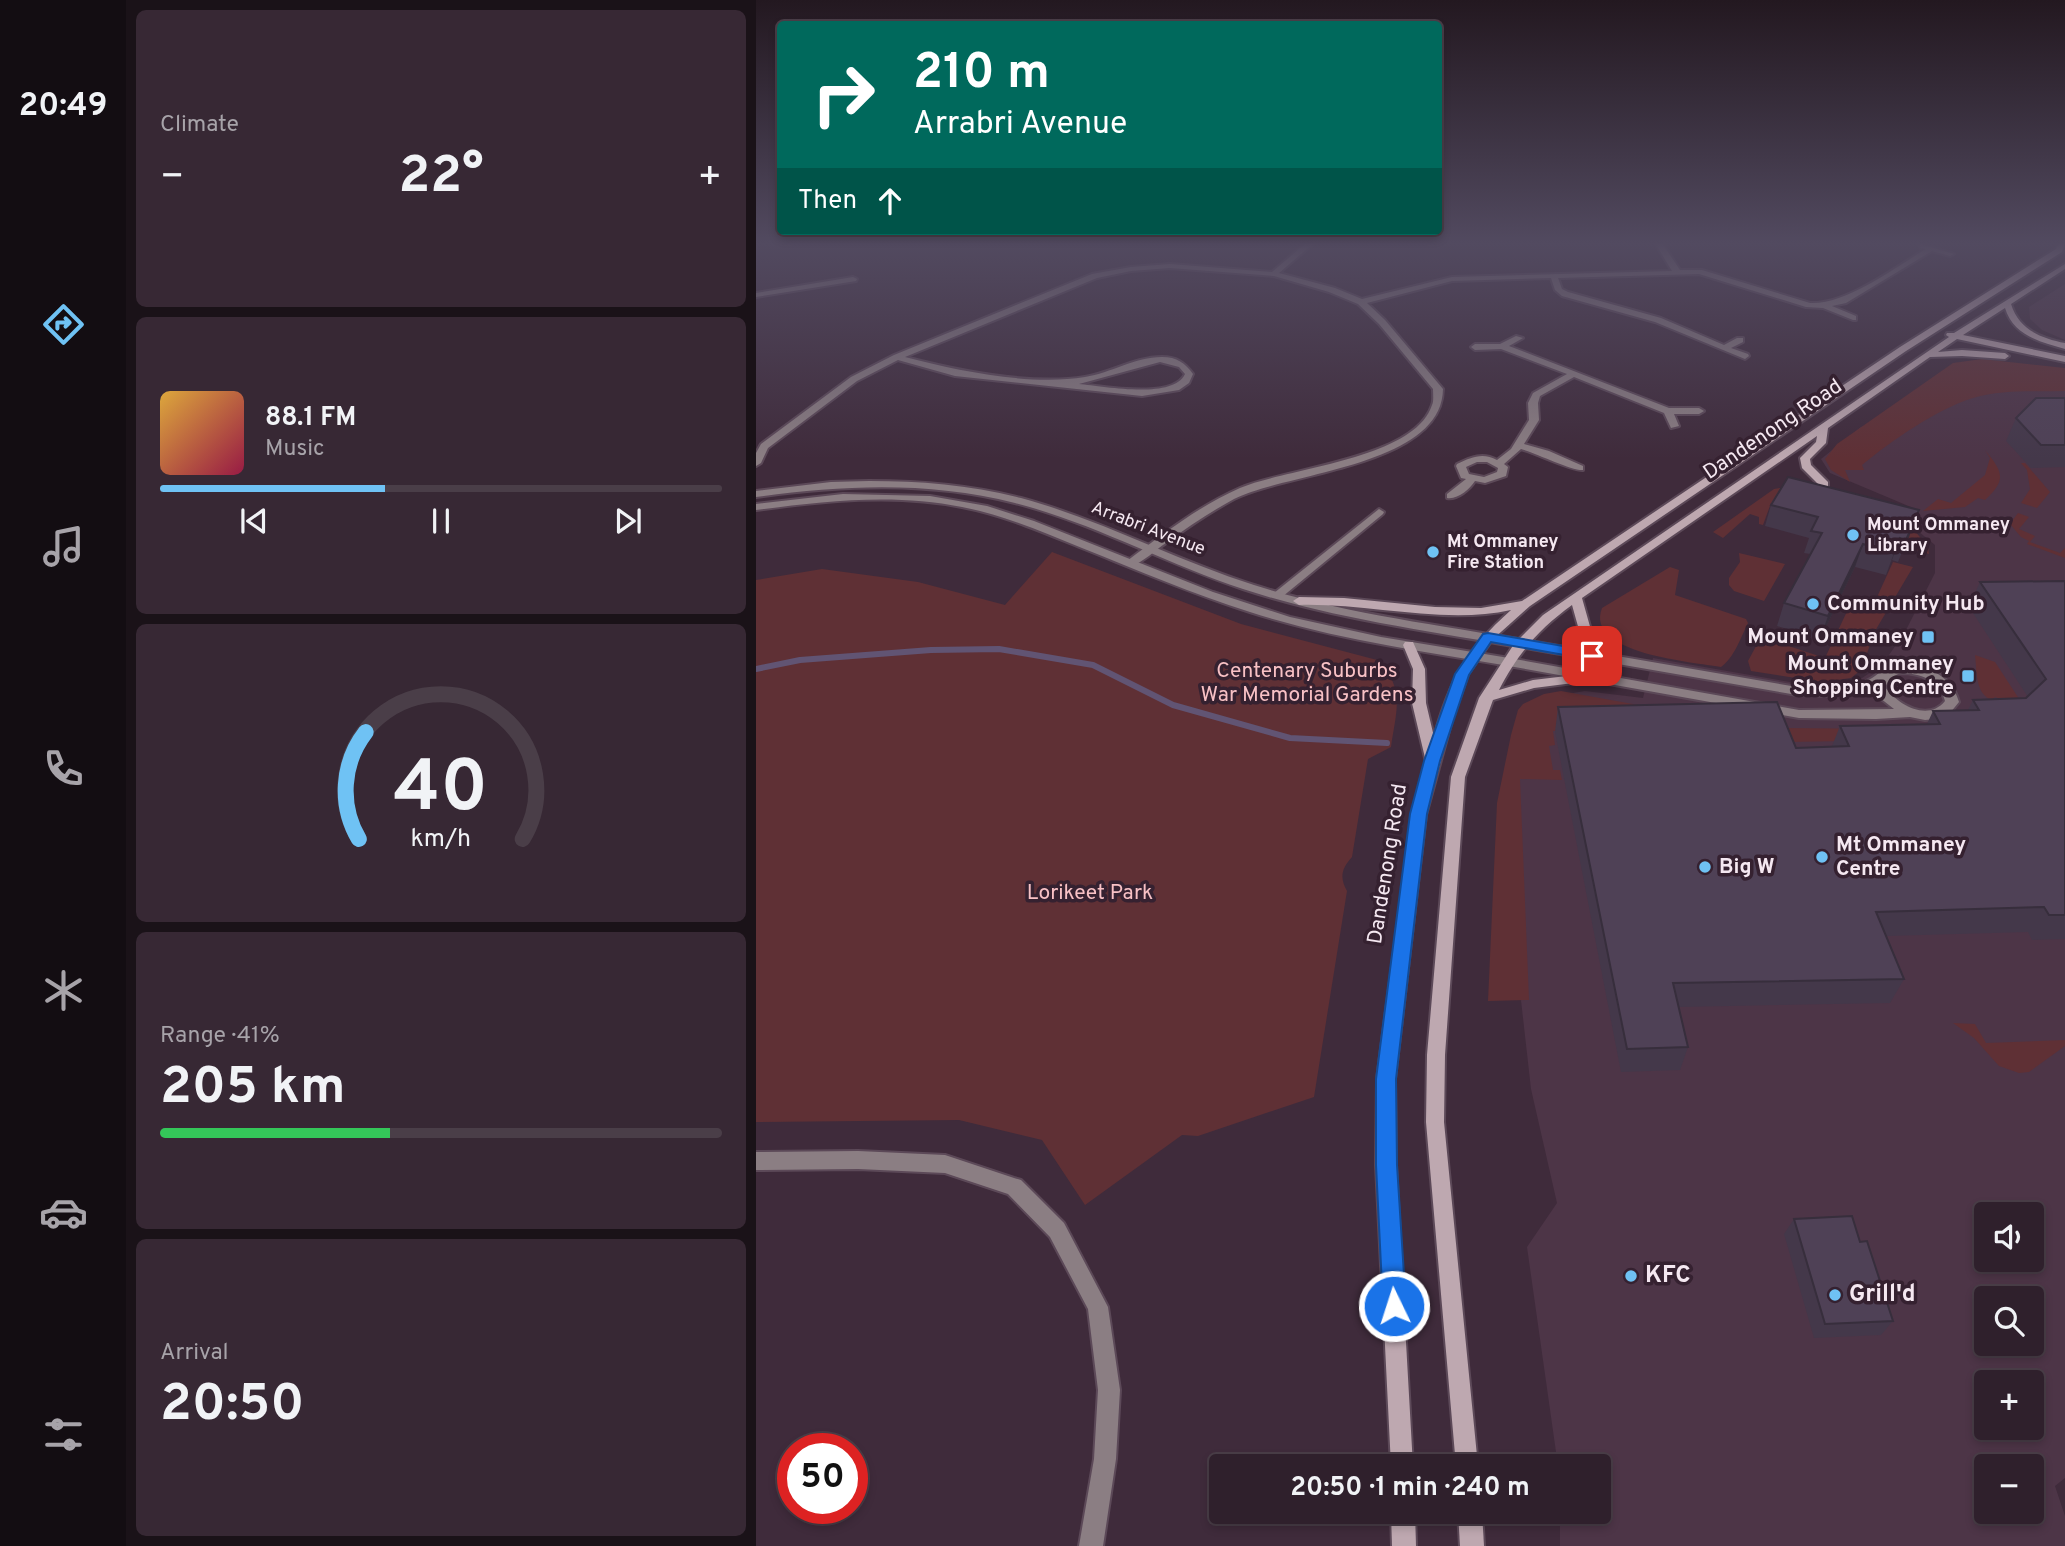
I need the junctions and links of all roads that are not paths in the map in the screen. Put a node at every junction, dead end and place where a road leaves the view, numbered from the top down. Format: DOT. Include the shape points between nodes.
graph roads {
  1 [pos="999,315"];
  2 [pos="1375,315"];
  3 [pos="1638,315"];
  4 [pos="1846,315"];
  5 [pos="1956,315"];
  6 [pos="1989,315"];
  7 [pos="2009,315"];
  8 [pos="1853,318"];
  9 [pos="1936,328"];
  10 [pos="1966,330"];
  11 [pos="1956,337"];
  12 [pos="1519,338"];
  13 [pos="1740,340"];
  14 [pos="1502,346"];
  15 [pos="1475,347"];
  16 [pos="1724,348"];
  17 [pos="2065,348"];
  18 [pos="1930,355"];
  19 [pos="1745,356"];
  20 [pos="897,357"];
  21 [pos="2065,361"];
  22 [pos="1574,374"];
  23 [pos="1056,383"];
  24 [pos="1668,411"];
  25 [pos="1699,411"];
  26 [pos="1674,426"];
  27 [pos="1823,428"];
  28 [pos="1519,445"];
  29 [pos="756,463"];
  30 [pos="1499,463"];
  31 [pos="1579,468"];
  32 [pos="1471,479"];
  33 [pos="1824,484"];
  34 [pos="756,494"];
  35 [pos="1451,496"];
  36 [pos="756,507"];
  37 [pos="1379,512"];
  38 [pos="1150,549"];
  39 [pos="1131,562"];
  40 [pos="1278,595"];
  41 [pos="1576,597"];
  42 [pos="1299,601"];
  43 [pos="1526,603"];
  44 [pos="1488,637"];
  45 [pos="1524,644"];
  46 [pos="1409,645"];
  47 [pos="1473,656"];
  48 [pos="1592,656"];
  49 [pos="1509,662"];
  50 [pos="1592,677"];
  51 [pos="1880,681"];
  52 [pos="1486,698"];
  53 [pos="1910,713"];
  54 [pos="1432,761"];
  55 [pos="756,1161"];
  56 [pos="1401,1454"];
  57 [pos="1466,1454"];
  58 [pos="1403,1524"];
  59 [pos="1471,1524"];
  60 [pos="1091,1546"];
  61 [pos="1404,1546"];
  62 [pos="1472,1546"];
  1 -- 20 [label="street"];
  2 -- 38 [label="street" via="1438,389 1437,406 1424,424 1404,440 1365,458 1248,489 1192,518"];
  3 -- 16 [label="street"];
  4 -- 8 [label="street"];
  5 -- 9 [label="main road, Dandenong Road"];
  6 -- 10 [label="main road, Dandenong Road"];
  7 -- 17 [label="main road" via="2017,326"];
  9 -- 10 [label="main road"];
  9 -- 11 [label="main road"];
  9 -- 43 [label="main road, Dandenong Road"];
  10 -- 11 [label="main road, Dandenong Road"];
  10 -- 17 [label="main road"];
  11 -- 18 [label="main road, Dandenong Road"];
  11 -- 21 [label="main road"];
  12 -- 14 [label="street"];
  13 -- 16 [label="street"];
  14 -- 15 [label="street"];
  14 -- 22 [label="street"];
  16 -- 19 [label="street"];
  18 -- 21 [label="main road"];
  18 -- 27 [label="main road, Dandenong Road"];
  20 -- 23 [label="street" via="946,372"];
  20 -- 29 [label="street" via="854,379 764,446"];
  22 -- 24 [label="street"];
  22 -- 28 [label="street" via="1536,395 1534,420"];
  23 -- 23 [label="street" via="1091,379 1153,360 1178,363 1189,374 1179,386 1152,393"];
  24 -- 25 [label="street"];
  24 -- 26 [label="street"];
  27 -- 33 [label="main road" via="1821,443 1805,458 1806,466"];
  27 -- 41 [label="main road, Dandenong Road"];
  28 -- 30 [label="street"];
  28 -- 31 [label="street"];
  30 -- 32 [label="street" via="1504,471 1498,477"];
  30 -- 32 [label="street" via="1482,458 1464,463 1462,473"];
  32 -- 35 [label="street"];
  34 -- 38 [label="street, Arrabri Avenue" via="825,484 933,486 1005,497"];
  36 -- 39 [label="street, Arrabri Avenue" via="859,496 946,500 1007,514"];
  37 -- 40 [label="street"];
  38 -- 39 [label="street"];
  38 -- 40 [label="street, Arrabri Avenue"];
  39 -- 46 [label="street, Arrabri Avenue" via="1253,610"];
  40 -- 42 [label="street, Arrabri Avenue"];
  41 -- 45 [label="main road, Dandenong Road" via="1534,629"];
  41 -- 48 [label="main road"];
  42 -- 43 [label="main road" via="1336,599 1484,612"];
  42 -- 44 [label="street, Arrabri Avenue"];
  43 -- 44 [label="main road, Dandenong Road"];
  44 -- 45 [label="street, Arrabri Avenue"];
  44 -- 47 [label="main road, Dandenong Road"];
  45 -- 48 [label="street, Arrabri Avenue"];
  45 -- 49 [label="main road, Dandenong Road"];
  46 -- 47 [label="street, Arrabri Avenue"];
  46 -- 54 [label="main road" via="1419,669 1419,703"];
  47 -- 49 [label="street, Arrabri Avenue"];
  47 -- 54 [label="main road, Dandenong Road"];
  48 -- 51 [label="street, Arrabri Avenue" via="1797,691 1828,693"];
  49 -- 50 [label="street, Arrabri Avenue"];
  49 -- 52 [label="main road, Dandenong Road"];
  50 -- 52 [label="main road" via="1534,684"];
  50 -- 53 [label="street, Arrabri Avenue" via="1799,714"];
  51 -- 53 [label="street" via="1887,700"];
  51 -- 53 [label="street, Arrabri Avenue" via="1890,672 1910,670 1932,676 1948,688 1949,708 1933,715"];
  52 -- 57 [label="main road, Dandenong Road" via="1458,777 1436,1055 1437,1163"];
  54 -- 56 [label="main road, Dandenong Road" via="1419,814 1386,1079"];
  55 -- 60 [label="street" via="945,1164 1014,1187 1058,1230 1098,1307 1109,1390 1105,1459"];
  58 -- 61 [label="main road"];
  59 -- 62 [label="main road"];
}
